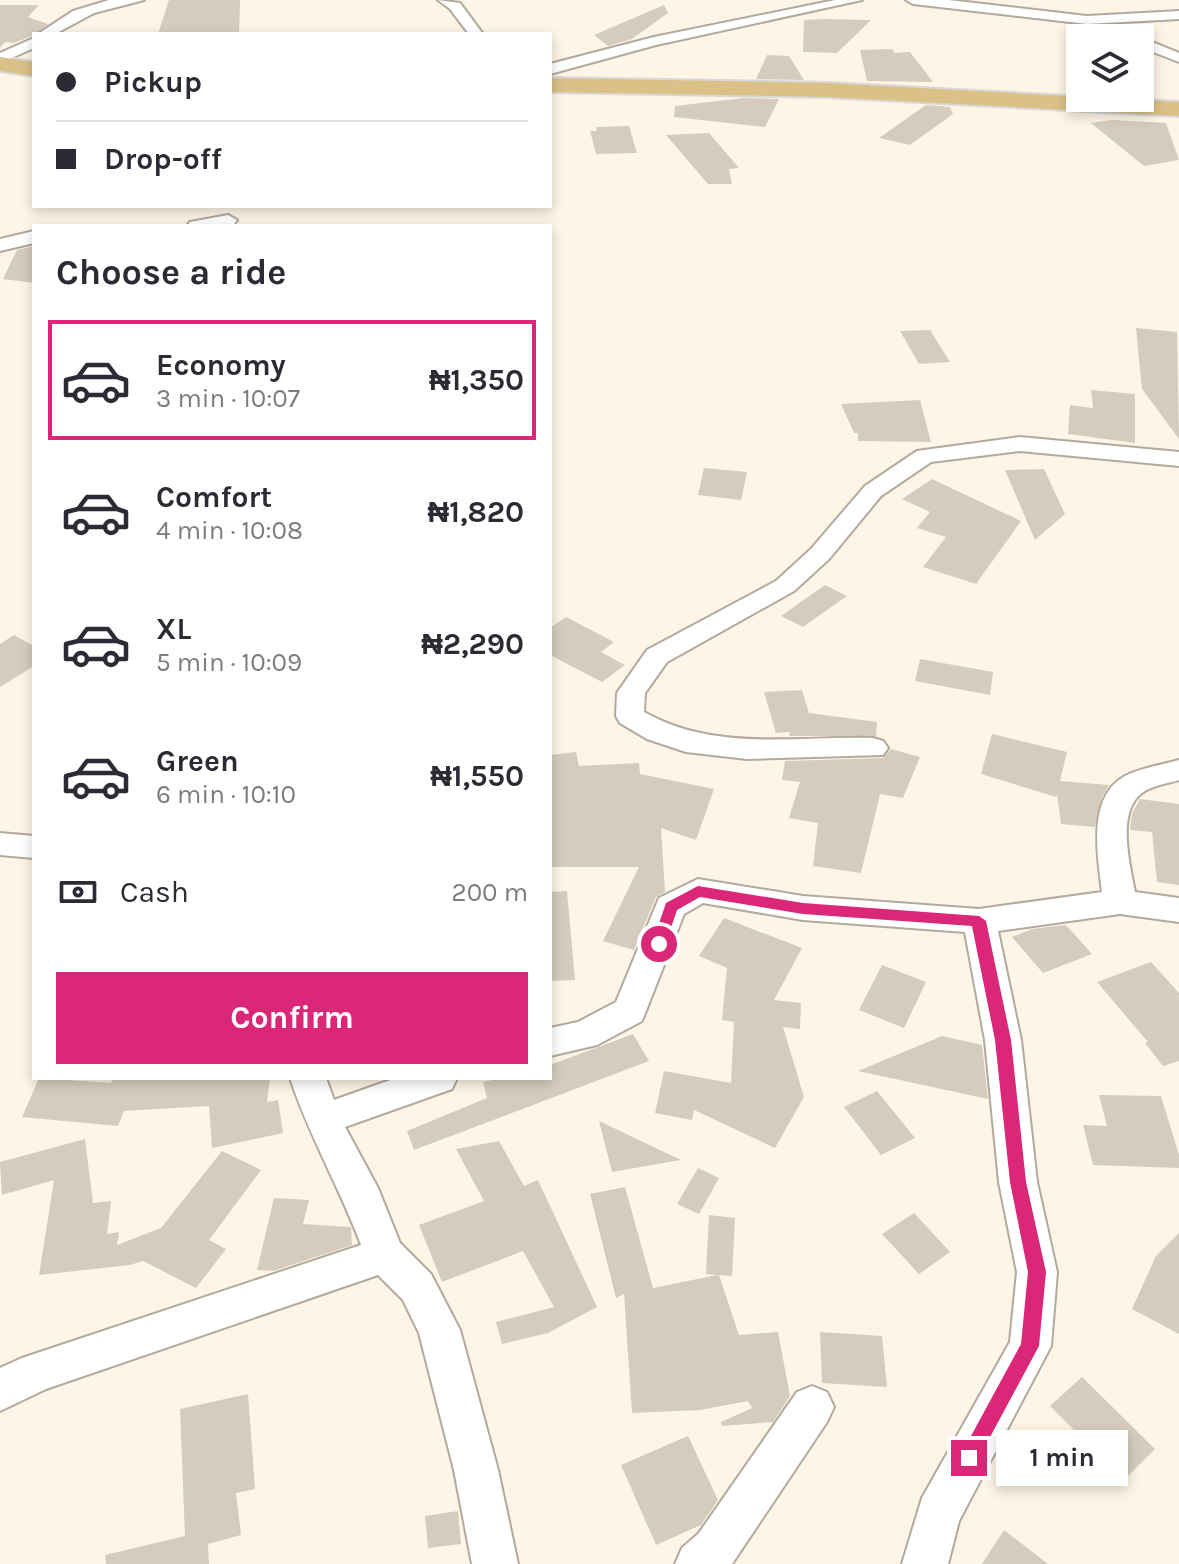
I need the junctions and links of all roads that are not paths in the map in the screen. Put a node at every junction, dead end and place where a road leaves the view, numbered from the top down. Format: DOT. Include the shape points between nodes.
graph roads {
  1 [pos="137,0"];
  2 [pos="445,0"];
  3 [pos="855,0"];
  4 [pos="913,0"];
  5 [pos="1022,0"];
  6 [pos="1179,15"];
  7 [pos="1068,19"];
  8 [pos="1087,20"];
  9 [pos="1096,24"];
  10 [pos="48,32"];
  11 [pos="474,32"];
  12 [pos="32,43"];
  13 [pos="1154,48"];
  14 [pos="1179,58"];
  15 [pos="0,61"];
  16 [pos="552,68"];
  17 [pos="32,69"];
  18 [pos="0,75"];
  19 [pos="552,85"];
  20 [pos="1179,109"];
  21 [pos="231,217"];
  22 [pos="204,224"];
  23 [pos="32,237"];
  24 [pos="0,245"];
  25 [pos="1179,459"];
  26 [pos="873,748"];
  27 [pos="1179,770"];
  28 [pos="0,844"];
  29 [pos="32,847"];
  30 [pos="1120,902"];
  31 [pos="1179,910"];
  32 [pos="979,921"];
  33 [pos="552,1042"];
  34 [pos="309,1080"];
  35 [pos="433,1080"];
  36 [pos="322,1120"];
  37 [pos="385,1255"];
  38 [pos="0,1390"];
  39 [pos="812,1407"];
  40 [pos="495,1564"];
  41 [pos="698,1564"];
  42 [pos="925,1564"];
  1 -- 10 [label="street" via="94,5"];
  2 -- 11 [label="street"];
  3 -- 16 [label="street" via="654,41"];
  4 -- 7 [label="street"];
  5 -- 7 [label="street"];
  6 -- 8 [label="street"];
  7 -- 8 [label="street"];
  8 -- 9 [label="street"];
  12 -- 15 [label="street"];
  13 -- 14 [label="street"];
  15 -- 17 [label="main road"];
  17 -- 18 [label="street"];
  19 -- 20 [label="main road" via="814,89"];
  21 -- 22 [label="street"];
  23 -- 24 [label="street"];
  25 -- 26 [label="street" via="1020,444 925,456 873,491 785,586 657,656 631,693 630,716 655,734 724,751"];
  27 -- 30 [label="street" via="1130,786 1119,802 1111,833"];
  28 -- 29 [label="street"];
  30 -- 31 [label="street"];
  30 -- 32 [label="street"];
  32 -- 33 [label="street" via="803,908 698,891 671,907 630,1011 585,1035"];
  32 -- 42 [label="street" via="1003,1040 1018,1182 1037,1272 1030,1346 938,1514"];
  34 -- 36 [label="street"];
  35 -- 36 [label="street"];
  36 -- 37 [label="street" via="359,1188"];
  37 -- 38 [label="street" via="37,1372"];
  37 -- 40 [label="street" via="417,1287 439,1330"];
  39 -- 41 [label="street" via="715,1549"];
}
